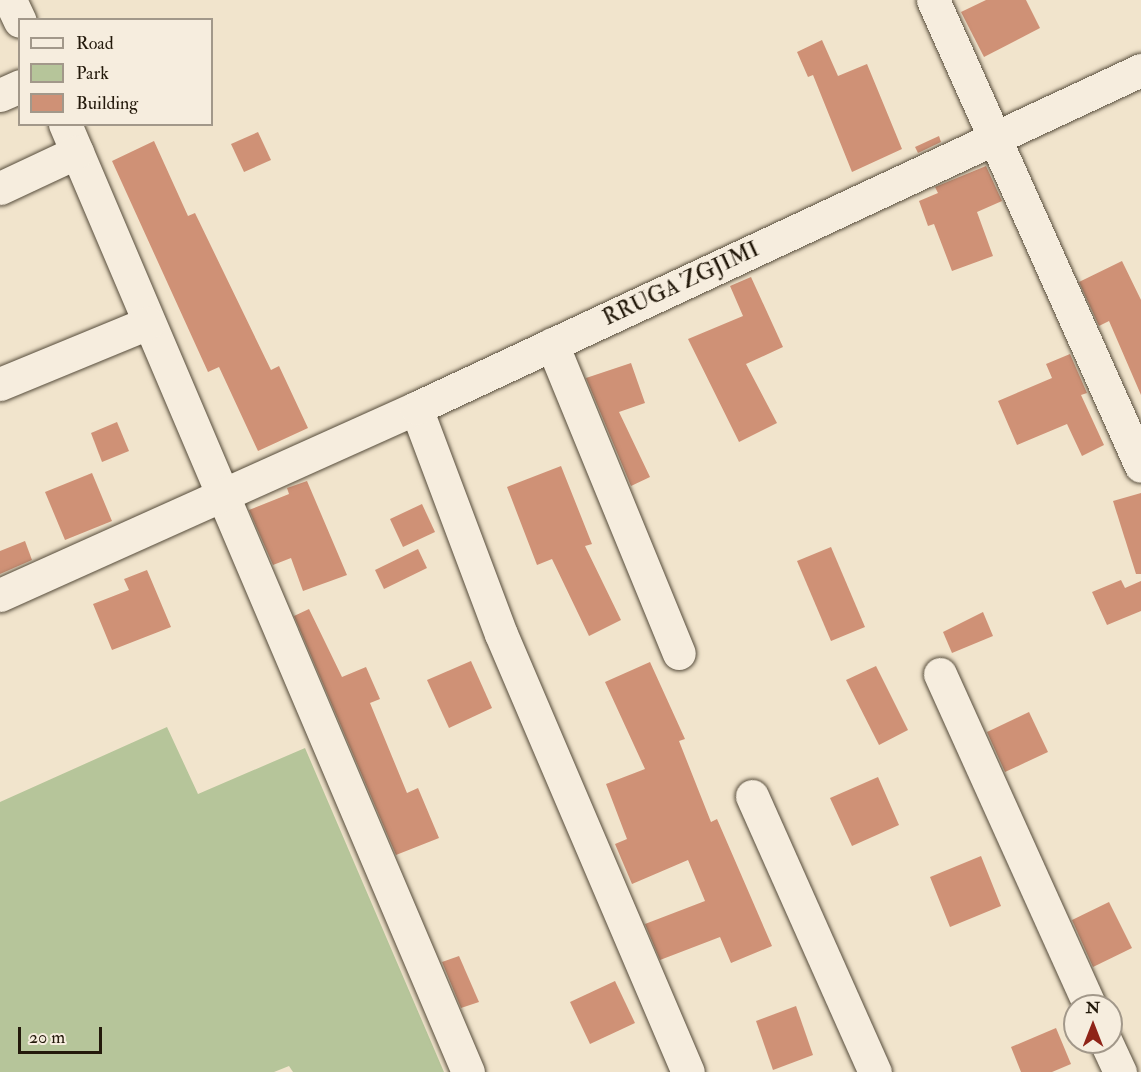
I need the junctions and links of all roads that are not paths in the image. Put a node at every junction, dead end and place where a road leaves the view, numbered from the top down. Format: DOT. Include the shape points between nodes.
graph roads {
  1 [pos="10,0"];
  2 [pos="933,0"];
  3 [pos="19,18"];
  4 [pos="1141,70"];
  5 [pos="18,87"];
  6 [pos="0,95"];
  7 [pos="992,137"];
  8 [pos="71,138"];
  9 [pos="0,188"];
  10 [pos="148,323"];
  11 [pos="552,344"];
  12 [pos="0,384"];
  13 [pos="416,408"];
  14 [pos="1141,465"];
  15 [pos="220,498"];
  16 [pos="0,595"];
  17 [pos="679,652"];
  18 [pos="940,674"];
  19 [pos="752,796"];
  20 [pos="1085,994"];
  21 [pos="1112,1054"];
  22 [pos="468,1072"];
  23 [pos="688,1072"];
  24 [pos="875,1072"];
  25 [pos="1120,1072"];
  1 -- 3 [label="street"];
  2 -- 7 [label="street"];
  4 -- 7 [label="street, RRUGA ZGJIMI"];
  5 -- 6 [label="street"];
  7 -- 11 [label="street, RRUGA ZGJIMI"];
  7 -- 14 [label="street" via="1023,196"];
  8 -- 9 [label="street"];
  8 -- 10 [label="street"];
  10 -- 12 [label="street"];
  10 -- 15 [label="street"];
  11 -- 13 [label="street, RRUGA ZGJIMI"];
  11 -- 17 [label="street"];
  13 -- 15 [label="street, RRUGA ZGJIMI"];
  13 -- 23 [label="street" via="501,634"];
  15 -- 16 [label="street, RRUGA ZGJIMI"];
  15 -- 22 [label="street"];
  18 -- 20 [label="street"];
  19 -- 24 [label="street"];
  21 -- 25 [label="street"];
}
